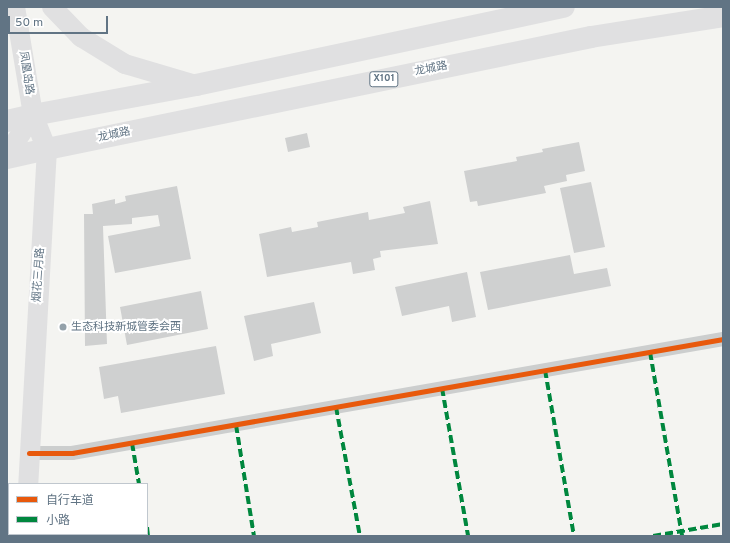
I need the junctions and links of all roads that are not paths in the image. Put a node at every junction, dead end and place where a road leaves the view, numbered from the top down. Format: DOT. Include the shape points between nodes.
graph roads {
  1 [pos="14,7"];
  2 [pos="52,7"];
  3 [pos="564,7"];
  4 [pos="723,16"];
  5 [pos="7,35"];
  6 [pos="196,85"];
  7 [pos="33,116"];
  8 [pos="7,121"];
  9 [pos="47,150"];
  10 [pos="7,155"];
  11 [pos="7,158"];
  12 [pos="723,339"];
  13 [pos="29,453"];
  14 [pos="28,483"];
  1 -- 5 [label="main road"];
  1 -- 7 [label="main road, 凤凰岛路"];
  2 -- 6 [label="main road" via="81,37 125,64"];
  3 -- 6 [label="main road"];
  4 -- 9 [label="main road, 龙城路 / X101" via="591,37"];
  6 -- 7 [label="main road"];
  7 -- 8 [label="main road"];
  7 -- 9 [label="main road, 烟花三月路"];
  7 -- 10 [label="main road"];
  9 -- 11 [label="main road, 龙城路"];
  9 -- 13 [label="main road, 烟花三月路"];
  12 -- 13 [label="street" via="72,453"];
  13 -- 14 [label="main road, 烟花三月路"];
}
